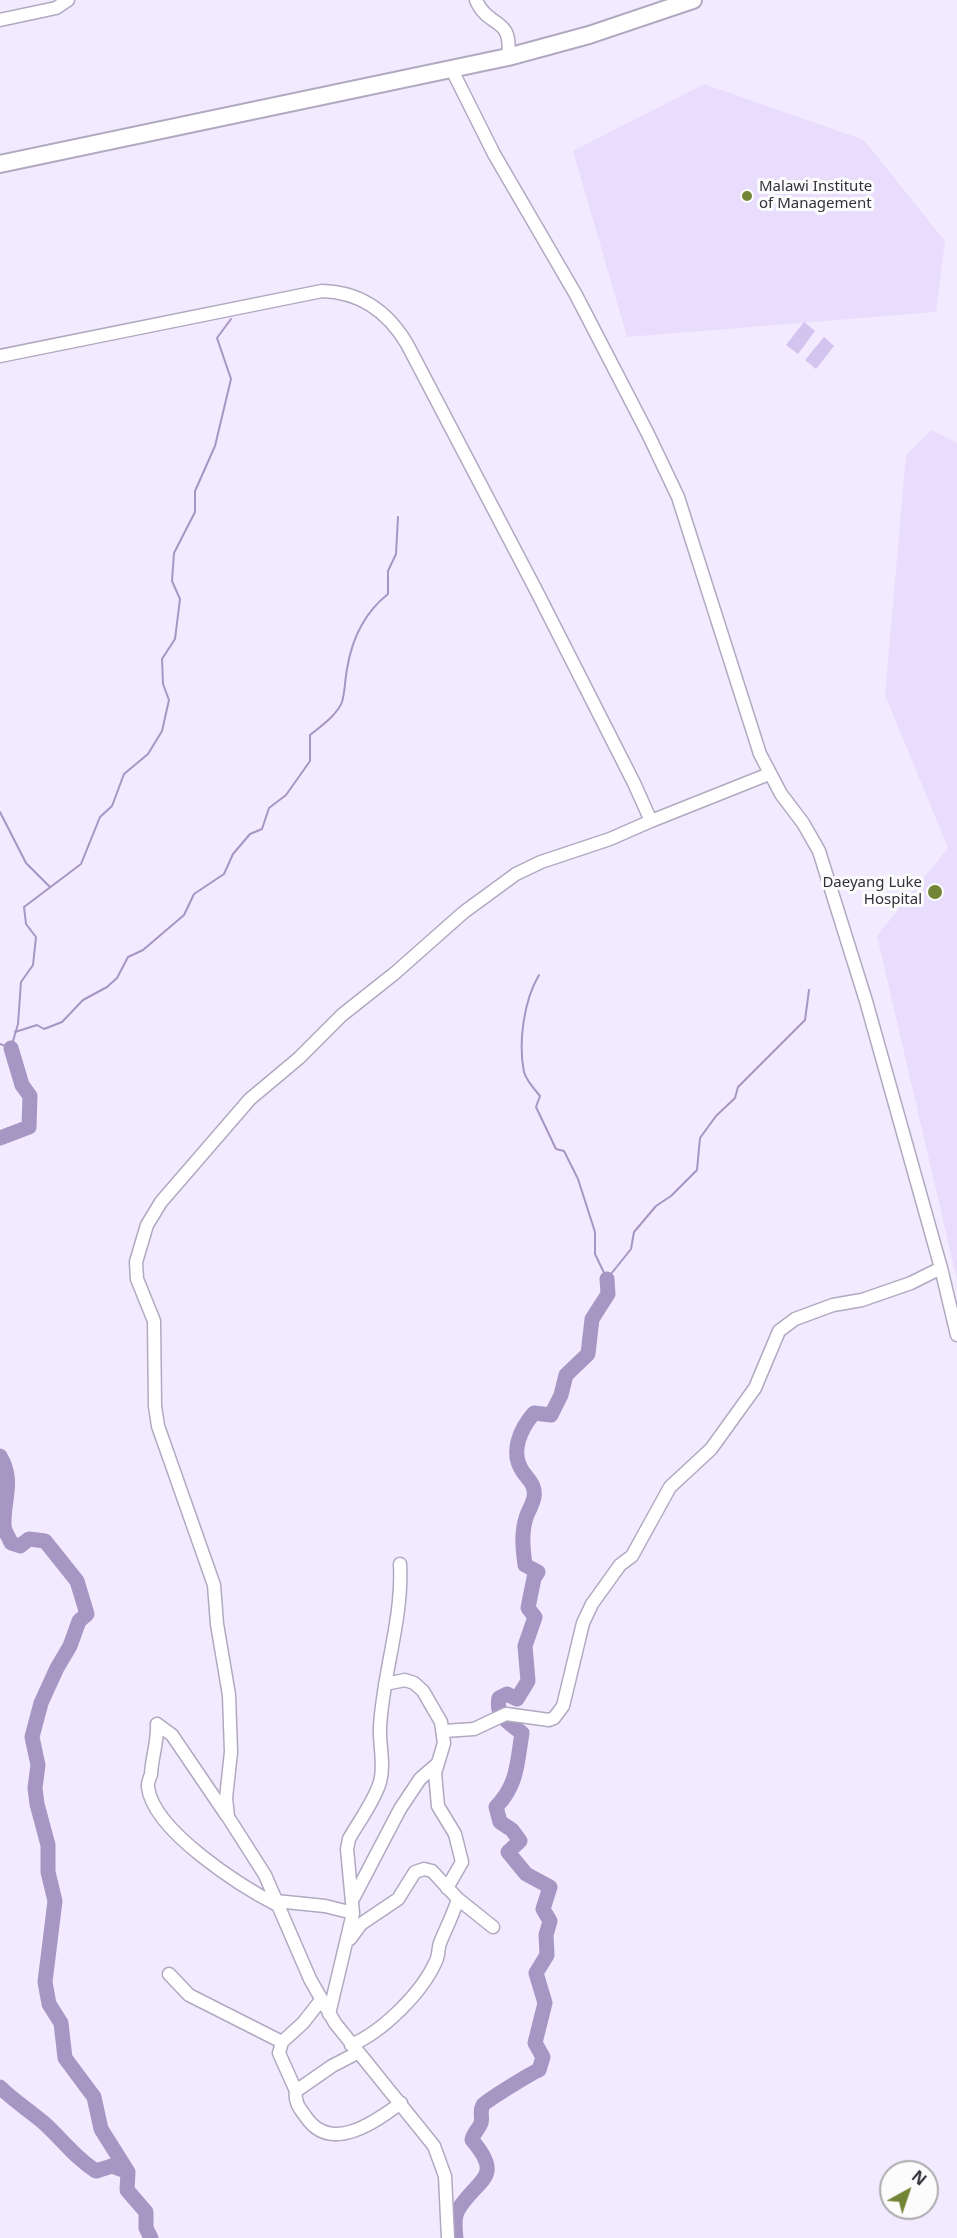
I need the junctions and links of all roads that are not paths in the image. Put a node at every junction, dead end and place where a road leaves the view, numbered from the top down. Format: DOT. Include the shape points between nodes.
graph roads {
  1 [pos="68,0"];
  2 [pos="476,0"];
  3 [pos="693,0"];
  4 [pos="0,21"];
  5 [pos="508,57"];
  6 [pos="452,70"];
  7 [pos="0,164"];
  8 [pos="0,356"];
  9 [pos="769,774"];
  10 [pos="651,821"];
  11 [pos="941,1268"];
  12 [pos="957,1335"];
  13 [pos="400,1564"];
  14 [pos="385,1684"];
  15 [pos="444,1731"];
  16 [pos="436,1765"];
  17 [pos="228,1817"];
  18 [pos="447,1888"];
  19 [pos="354,1899"];
  20 [pos="458,1899"];
  21 [pos="278,1904"];
  22 [pos="353,1913"];
  23 [pos="493,1927"];
  24 [pos="348,1942"];
  25 [pos="169,1974"];
  26 [pos="321,2001"];
  27 [pos="329,2014"];
  28 [pos="282,2042"];
  29 [pos="354,2049"];
  30 [pos="296,2091"];
  31 [pos="401,2103"];
  32 [pos="448,2238"];
  1 -- 4 [label="street" via="56,8"];
  2 -- 5 [label="street" via="486,15 506,30 510,42"];
  3 -- 5 [label="highway"];
  5 -- 6 [label="highway"];
  6 -- 7 [label="highway"];
  6 -- 9 [label="street" via="494,154 576,295 678,497 728,662"];
  8 -- 10 [label="street" via="322,291 348,294 372,305 396,328 419,366 543,602"];
  9 -- 10 [label="street"];
  9 -- 11 [label="street" via="819,851"];
  10 -- 17 [label="street" via="516,874 464,912 250,1099 160,1202 147,1225 136,1262 137,1279 154,1321 154,1406 214,1585 229,1695"];
  11 -- 12 [label="street"];
  11 -- 15 [label="street" via="862,1300 833,1305 795,1319 779,1331 755,1388 711,1449 670,1487 632,1556 620,1565 592,1604 583,1623 566,1698 554,1718 506,1714 474,1729"];
  13 -- 14 [label="street" via="399,1618 391,1641"];
  14 -- 15 [label="street" via="405,1680 414,1683 432,1705"];
  14 -- 19 [label="street" via="380,1783 346,1849"];
  15 -- 16 [label="street" via="442,1755"];
  16 -- 18 [label="street" via="438,1806 455,1834 462,1862"];
  16 -- 19 [label="street" via="420,1779 400,1809"];
  17 -- 21 [label="street"];
  17 -- 21 [label="street" via="172,1735 157,1724 158,1739 148,1787 161,1818 232,1879"];
  18 -- 20 [label="street"];
  18 -- 24 [label="street" via="432,1871 414,1872 398,1899 361,1924"];
  19 -- 22 [label="street"];
  20 -- 23 [label="street"];
  20 -- 29 [label="street" via="437,1960 414,1993 377,2032"];
  21 -- 22 [label="street" via="325,1906"];
  21 -- 26 [label="street"];
  22 -- 24 [label="street"];
  24 -- 27 [label="street"];
  25 -- 28 [label="street" via="189,1995"];
  26 -- 27 [label="street"];
  26 -- 28 [label="street"];
  27 -- 29 [label="street"];
  28 -- 30 [label="street" via="279,2053"];
  29 -- 30 [label="street"];
  29 -- 31 [label="street"];
  30 -- 31 [label="street" via="299,2107 312,2126 341,2134 375,2122"];
  31 -- 32 [label="street" via="434,2146 441,2162"];
}
